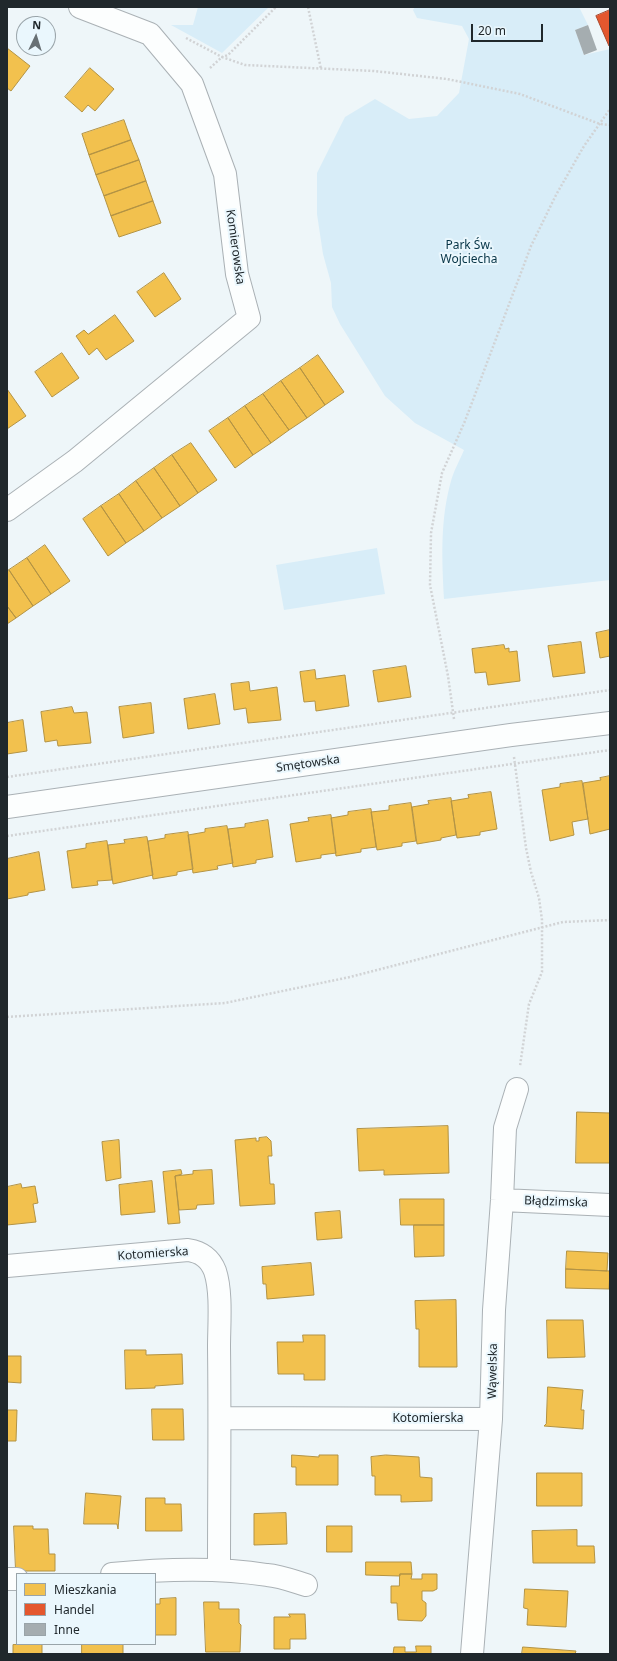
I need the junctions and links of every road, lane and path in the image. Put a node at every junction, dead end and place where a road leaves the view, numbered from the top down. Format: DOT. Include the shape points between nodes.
graph roads {
  1 [pos="80,7"];
  2 [pos="276,7"];
  3 [pos="308,7"];
  4 [pos="194,43"];
  5 [pos="222,57"];
  6 [pos="321,69"];
  7 [pos="610,109"];
  8 [pos="600,124"];
  9 [pos="610,126"];
  10 [pos="7,510"];
  11 [pos="610,690"];
  12 [pos="453,713"];
  13 [pos="610,723"];
  14 [pos="511,735"];
  15 [pos="456,743"];
  16 [pos="610,750"];
  17 [pos="515,764"];
  18 [pos="7,777"];
  19 [pos="7,807"];
  20 [pos="7,836"];
  21 [pos="610,920"];
  22 [pos="542,927"];
  23 [pos="7,1017"];
  24 [pos="517,1089"];
  25 [pos="502,1200"];
  26 [pos="610,1205"];
  27 [pos="7,1266"];
  28 [pos="220,1418"];
  29 [pos="491,1419"];
  30 [pos="219,1570"];
  31 [pos="123,1573"];
  32 [pos="306,1585"];
  33 [pos="472,1654"];
  1 -- 10 [label="street, Komierowska" via="150,34 192,84 225,174 237,274 249,318 75,461"];
  2 -- 5 [label="path" via="228,55"];
  3 -- 6 [label="path"];
  4 -- 5 [label="path"];
  5 -- 6 [label="path" via="245,66"];
  6 -- 8 [label="path" via="374,71 461,82 520,94"];
  7 -- 8 [label="path"];
  8 -- 9 [label="path"];
  8 -- 12 [label="path" via="574,164 531,246 442,473 431,533 430,585"];
  11 -- 12 [label="path"];
  12 -- 15 [label="path"];
  12 -- 18 [label="path"];
  13 -- 14 [label="street, Smętowska"];
  14 -- 15 [label="street, Smętowska"];
  14 -- 17 [label="path"];
  15 -- 19 [label="street, Smętowska"];
  16 -- 17 [label="path"];
  17 -- 20 [label="path"];
  17 -- 22 [label="path" via="526,848 539,898"];
  21 -- 22 [label="path" via="563,922"];
  22 -- 23 [label="path" via="350,976 225,1003"];
  22 -- 24 [label="path" via="542,972 529,1004"];
  24 -- 25 [label="street, Wąwelska" via="505,1128"];
  25 -- 26 [label="street, Błądzimska"];
  25 -- 29 [label="street, Wąwelska" via="494,1310"];
  27 -- 28 [label="street, Kotomierska" via="182,1250 204,1255 211,1263 217,1283"];
  28 -- 29 [label="street, Kotomierska"];
  28 -- 30 [label="street, Kotomierska"];
  29 -- 33 [label="street, Wąwelska"];
  30 -- 31 [label="street"];
  30 -- 32 [label="street" via="268,1575"];
}
